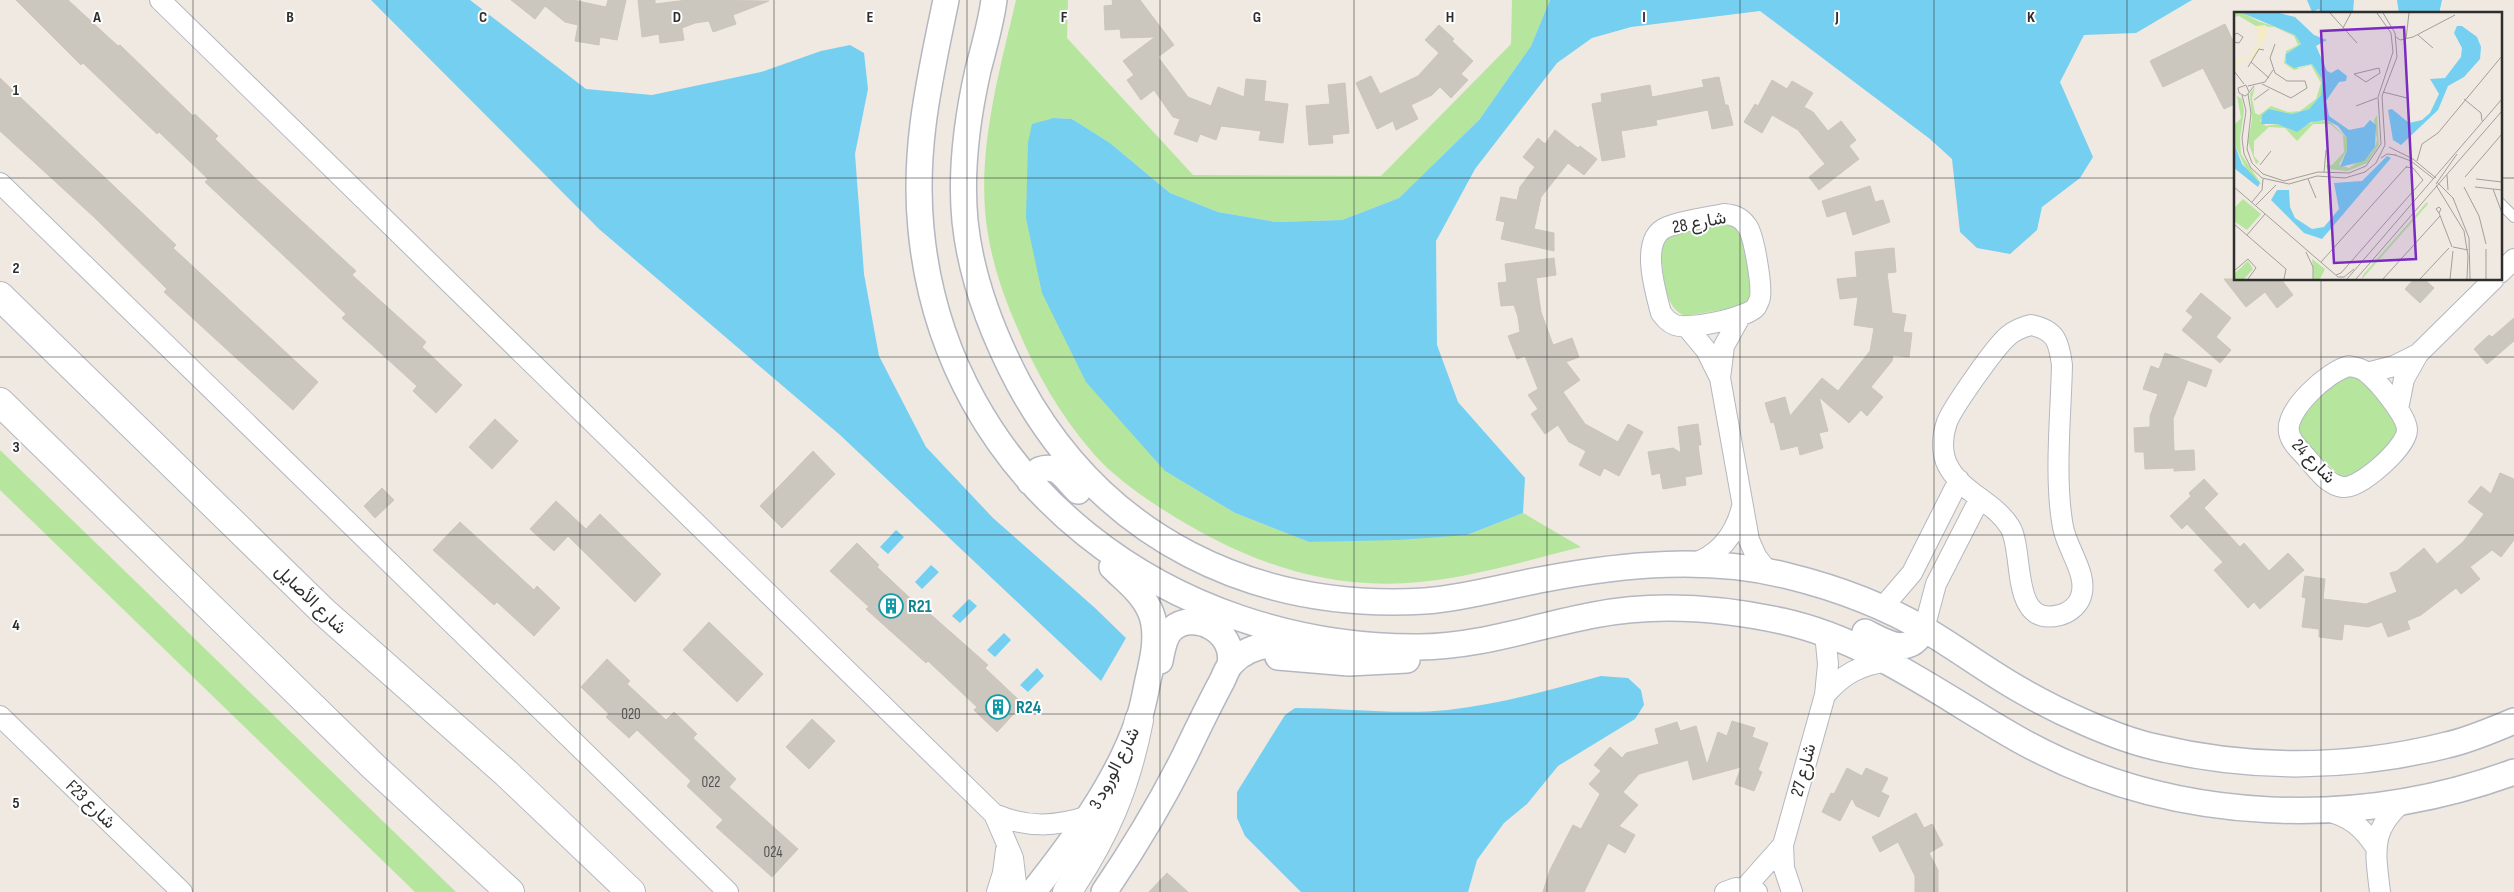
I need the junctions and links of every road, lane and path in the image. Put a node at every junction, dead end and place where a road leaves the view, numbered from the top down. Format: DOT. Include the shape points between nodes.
graph roads {
  1 [pos="160,0"];
  2 [pos="946,0"];
  3 [pos="994,0"];
  4 [pos="0,184"];
  5 [pos="2502,205"];
  6 [pos="2514,217"];
  7 [pos="2514,259"];
  8 [pos="2502,271"];
  9 [pos="2493,280"];
  10 [pos="0,296"];
  11 [pos="1740,317"];
  12 [pos="1686,326"];
  13 [pos="2418,354"];
  14 [pos="2367,372"];
  15 [pos="1720,378"];
  16 [pos="0,402"];
  17 [pos="2398,409"];
  18 [pos="1959,480"];
  19 [pos="1030,482"];
  20 [pos="1980,498"];
  21 [pos="1742,507"];
  22 [pos="1125,513"];
  23 [pos="1083,532"];
  24 [pos="1689,564"];
  25 [pos="1768,572"];
  26 [pos="1882,608"];
  27 [pos="1924,629"];
  28 [pos="1814,630"];
  29 [pos="1470,643"];
  30 [pos="1888,661"];
  31 [pos="1226,672"];
  32 [pos="1825,695"];
  33 [pos="0,716"];
  34 [pos="1139,720"];
  35 [pos="2514,722"];
  36 [pos="2514,772"];
  37 [pos="2405,800"];
  38 [pos="2326,810"];
  39 [pos="994,814"];
  40 [pos="1089,816"];
  41 [pos="1005,835"];
  42 [pos="1783,845"];
  43 [pos="2375,846"];
  44 [pos="1110,887"];
  45 [pos="1743,891"];
  46 [pos="182,892"];
  47 [pos="510,892"];
  48 [pos="631,892"];
  49 [pos="728,892"];
  50 [pos="997,892"];
  51 [pos="1017,892"];
  52 [pos="1033,892"];
  53 [pos="1066,892"];
  54 [pos="1792,892"];
  55 [pos="2380,892"];
  1 -- 39 [label="street"];
  2 -- 19 [label="street" via="923,113 919,171 921,230 930,288 946,343 969,395 998,444"];
  3 -- 22 [label="street" via="968,121 963,170 965,220 972,269 991,327 1033,409 1090,482"];
  4 -- 49 [label="street"];
  5 -- 6 [label="lane"];
  7 -- 8 [label="street"];
  9 -- 13 [label="street, شارع 24"];
  10 -- 48 [label="main road, شارع الأصايل" via="324,612 506,773"];
  11 -- 12 [label="street"];
  11 -- 12 [label="street, شارع 28" via="1749,314 1756,306 1760,287 1749,228 1743,220 1724,214 1667,227 1652,242 1650,252 1661,313 1676,326"];
  11 -- 15 [label="street, شارع 28" via="1724,346"];
  12 -- 15 [label="street, شارع 28" via="1706,350"];
  13 -- 14 [label="street, شارع 24" via="2394,366"];
  13 -- 17 [label="street, شارع 24" via="2404,380"];
  14 -- 17 [label="street, شارع 24"];
  14 -- 17 [label="street, شارع 24" via="2348,366 2330,374 2294,409 2288,426 2292,442 2330,483 2352,487 2400,448 2405,440 2406,422"];
  15 -- 21 [label="street, شارع 28"];
  16 -- 47 [label="main road" via="374,767"];
  18 -- 20 [label="street"];
  18 -- 20 [label="street" via="1948,466 1944,451 1947,421 2007,336 2018,328 2031,325 2044,328 2055,337 2061,351 2062,525 2082,575 2080,598 2074,608 2054,617 2033,610 2021,591 2012,529 2003,516"];
  18 -- 26 [label="street" via="1912,573"];
  19 -- 22 [label="street" via="1039,470 1054,468 1096,504"];
  19 -- 23 [label="street"];
  20 -- 27 [label="street" via="1936,584"];
  21 -- 24 [label="street" via="1738,523 1719,550 1705,560"];
  21 -- 25 [label="street, شارع 28" via="1749,540"];
  22 -- 24 [label="street" via="1213,566 1262,584 1312,596 1372,603 1432,600 1590,571"];
  23 -- 29 [label="street" via="1135,569 1191,600 1251,623 1314,638 1377,646 1424,647"];
  23 -- 34 [label="street, شارع الورود 3" via="1143,597 1151,614 1154,654"];
  24 -- 25 [label="street"];
  25 -- 26 [label="street" via="1816,583"];
  26 -- 27 [label="street"];
  27 -- 28 [label="street" via="1920,638 1902,646 1840,624 1822,623"];
  27 -- 35 [label="street" via="2024,692 2074,717 2152,747 2246,763 2316,765 2385,758 2452,744"];
  28 -- 29 [label="street" via="1726,613 1642,609 1601,613"];
  28 -- 30 [label="street"];
  28 -- 32 [label="street, شارع 27" via="1828,664"];
  29 -- 31 [label="street" via="1444,652 1392,662 1349,664 1280,657"];
  30 -- 32 [label="street, شارع 27" via="1852,670"];
  30 -- 38 [label="street" via="2022,742 2089,773 2192,802 2254,810"];
  31 -- 34 [label="street" via="1232,654 1230,644 1216,629 1194,623 1173,628 1166,636 1153,686"];
  31 -- 44 [label="street" via="1164,796"];
  32 -- 42 [label="street, شارع 27"];
  33 -- 46 [label="street, F23 شارع"];
  34 -- 40 [label="street, شارع الورود 3" via="1122,759"];
  34 -- 53 [label="main road" via="1132,755 1109,821 1093,853"];
  36 -- 37 [label="street"];
  37 -- 38 [label="street"];
  37 -- 43 [label="street" via="2385,820"];
  38 -- 43 [label="street" via="2354,822"];
  39 -- 40 [label="street" via="1012,822 1032,825 1051,825"];
  39 -- 41 [label="street"];
  40 -- 52 [label="street, شارع الورود 3"];
  41 -- 50 [label="street" via="1005,861"];
  41 -- 51 [label="street" via="1013,858"];
  42 -- 45 [label="street, شارع 27"];
  42 -- 54 [label="street, شارع 27" via="1784,868"];
  43 -- 55 [label="street"];
}
